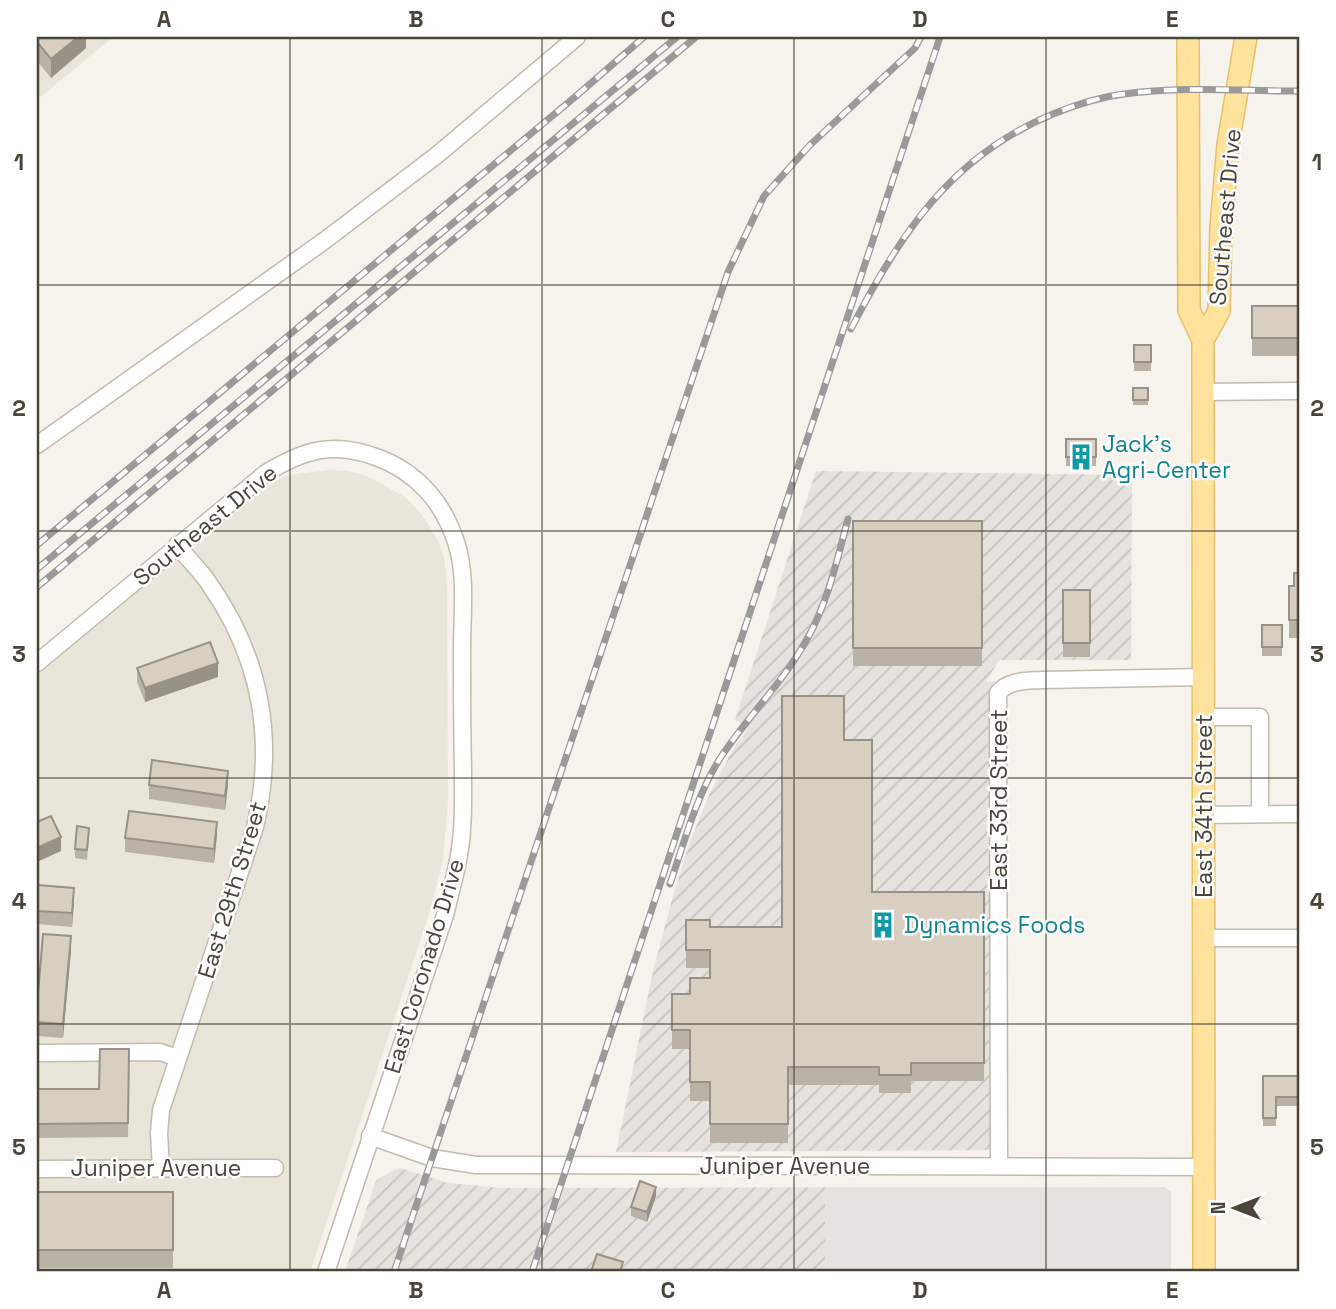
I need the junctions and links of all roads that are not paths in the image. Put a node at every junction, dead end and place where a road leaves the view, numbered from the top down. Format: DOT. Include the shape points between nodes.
graph roads {
  1 [pos="577,37"];
  2 [pos="1188,37"];
  3 [pos="1246,37"];
  4 [pos="1203,340"];
  5 [pos="1299,391"];
  6 [pos="1203,392"];
  7 [pos="37,445"];
  8 [pos="394,466"];
  9 [pos="177,545"];
  10 [pos="37,663"];
  11 [pos="1204,677"];
  12 [pos="1204,717"];
  13 [pos="1204,814"];
  14 [pos="1260,814"];
  15 [pos="1299,814"];
  16 [pos="1204,938"];
  17 [pos="1299,938"];
  18 [pos="37,1053"];
  19 [pos="178,1058"];
  20 [pos="370,1136"];
  21 [pos="999,1166"];
  22 [pos="1204,1167"];
  23 [pos="161,1168"];
  24 [pos="275,1168"];
  25 [pos="37,1169"];
  26 [pos="326,1272"];
  27 [pos="1204,1272"];
  1 -- 7 [label="street" via="437,155 324,241"];
  2 -- 4 [label="main road, Southeast Drive" via="1189,310"];
  3 -- 4 [label="main road, Southeast Drive" via="1228,145 1219,312"];
  4 -- 6 [label="main road, East 34th Street"];
  5 -- 6 [label="street"];
  6 -- 11 [label="main road, East 34th Street"];
  8 -- 9 [label="street, Southeast Drive" via="341,447 298,456 265,473"];
  8 -- 20 [label="street, East Coronado Drive" via="417,480 439,504 457,545 462,584 463,807 460,854 446,912"];
  9 -- 10 [label="street, Southeast Drive"];
  9 -- 19 [label="street, East 29th Street" via="207,581 240,638 259,696 266,746 255,827"];
  11 -- 12 [label="main road, East 34th Street"];
  11 -- 21 [label="street, East 33rd Street" via="1016,682 998,693"];
  12 -- 13 [label="main road, East 34th Street"];
  12 -- 14 [label="street" via="1260,717"];
  13 -- 14 [label="street"];
  13 -- 16 [label="main road, East 34th Street"];
  14 -- 15 [label="street"];
  16 -- 17 [label="street"];
  16 -- 22 [label="main road, East 34th Street"];
  18 -- 19 [label="street" via="160,1052"];
  19 -- 23 [label="street, East 29th Street" via="161,1110"];
  20 -- 21 [label="street, Juniper Avenue" via="432,1158 476,1165"];
  20 -- 26 [label="street, East Coronado Drive"];
  21 -- 22 [label="street, Juniper Avenue"];
  22 -- 27 [label="main road, East 34th Street"];
  23 -- 24 [label="street, Juniper Avenue"];
  23 -- 25 [label="street, Juniper Avenue"];
}
